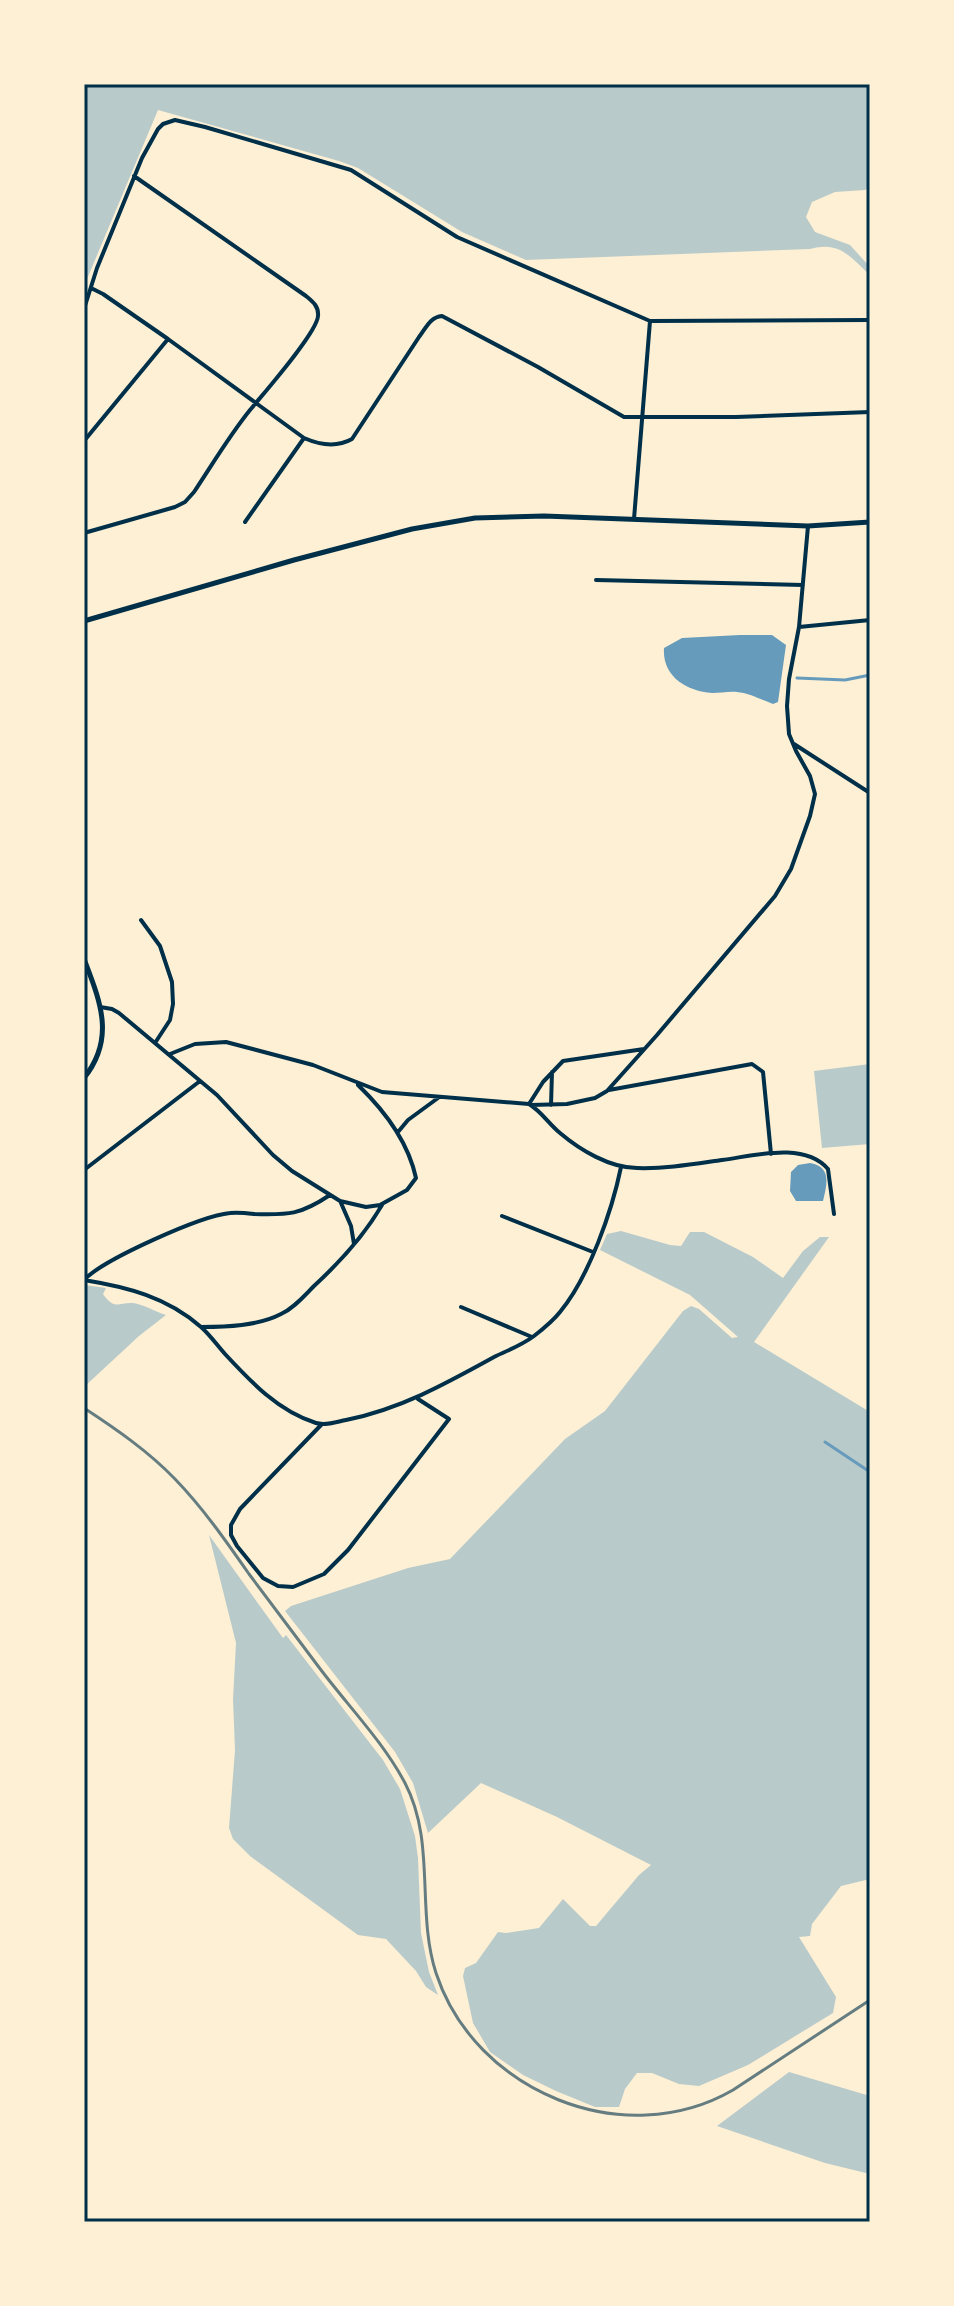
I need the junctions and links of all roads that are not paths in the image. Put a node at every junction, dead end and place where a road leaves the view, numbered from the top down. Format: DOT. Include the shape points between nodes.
graph roads {
  1 [pos="134,176"];
  2 [pos="91,288"];
  3 [pos="84,309"];
  4 [pos="870,320"];
  5 [pos="650,321"];
  6 [pos="168,339"];
  7 [pos="256,403"];
  8 [pos="870,412"];
  9 [pos="641,419"];
  10 [pos="304,438"];
  11 [pos="84,441"];
  12 [pos="634,519"];
  13 [pos="245,522"];
  14 [pos="870,522"];
  15 [pos="808,526"];
  16 [pos="84,533"];
  17 [pos="596,580"];
  18 [pos="803,585"];
  19 [pos="870,620"];
  20 [pos="84,621"];
  21 [pos="799,627"];
  22 [pos="792,743"];
  23 [pos="870,793"];
  24 [pos="141,920"];
  25 [pos="84,959"];
  26 [pos="100,1007"];
  27 [pos="155,1043"];
  28 [pos="644,1049"];
  29 [pos="170,1054"];
  30 [pos="552,1070"];
  31 [pos="84,1078"];
  32 [pos="201,1080"];
  33 [pos="356,1083"];
  34 [pos="607,1091"];
  35 [pos="441,1096"];
  36 [pos="529,1104"];
  37 [pos="551,1105"];
  38 [pos="398,1132"];
  39 [pos="771,1154"];
  40 [pos="621,1167"];
  41 [pos="84,1170"];
  42 [pos="330,1195"];
  43 [pos="340,1201"];
  44 [pos="383,1203"];
  45 [pos="834,1214"];
  46 [pos="502,1216"];
  47 [pos="354,1245"];
  48 [pos="593,1252"];
  49 [pos="84,1280"];
  50 [pos="461,1307"];
  51 [pos="201,1327"];
  52 [pos="532,1337"];
  53 [pos="417,1398"];
  54 [pos="322,1424"];
  1 -- 2 [label="street"];
  1 -- 5 [label="street" via="163,124 175,120 205,127 351,170 457,237"];
  1 -- 7 [label="street" via="306,296 319,311 311,331"];
  2 -- 3 [label="street"];
  2 -- 6 [label="street"];
  4 -- 5 [label="street"];
  5 -- 9 [label="street"];
  6 -- 7 [label="street"];
  6 -- 11 [label="street"];
  7 -- 10 [label="street"];
  7 -- 16 [label="street" via="185,502"];
  8 -- 9 [label="street"];
  9 -- 10 [label="street" via="624,417 442,316 431,320 350,441 324,445"];
  9 -- 12 [label="street"];
  10 -- 13 [label="street"];
  12 -- 15 [label="main road"];
  12 -- 20 [label="main road" via="508,516 427,526"];
  14 -- 15 [label="main road"];
  15 -- 18 [label="street"];
  17 -- 18 [label="street"];
  18 -- 21 [label="street"];
  19 -- 21 [label="street"];
  21 -- 22 [label="street" via="787,692"];
  22 -- 23 [label="street"];
  22 -- 28 [label="street" via="815,794 791,869 775,896"];
  24 -- 27 [label="street" via="160,946 172,982 170,1020"];
  25 -- 26 [label="main road"];
  26 -- 27 [label="street" via="119,1013"];
  26 -- 31 [label="main road" via="101,1043"];
  27 -- 29 [label="street"];
  28 -- 30 [label="street" via="570,1058"];
  28 -- 34 [label="street"];
  29 -- 32 [label="street"];
  29 -- 33 [label="street" via="195,1044 226,1042 313,1065"];
  30 -- 36 [label="street"];
  30 -- 37 [label="street"];
  32 -- 41 [label="street"];
  32 -- 42 [label="street" via="273,1155"];
  33 -- 35 [label="street" via="382,1092"];
  33 -- 38 [label="street"];
  34 -- 37 [label="street" via="585,1101"];
  34 -- 39 [label="street" via="752,1064 763,1072"];
  35 -- 36 [label="street"];
  35 -- 38 [label="street"];
  36 -- 37 [label="street"];
  36 -- 40 [label="street" via="563,1135"];
  38 -- 44 [label="street" via="416,1178 407,1190"];
  39 -- 40 [label="street"];
  39 -- 45 [label="street" via="802,1155 825,1166"];
  40 -- 48 [label="street"];
  42 -- 43 [label="street"];
  42 -- 49 [label="street" via="295,1213 227,1213 196,1223 113,1260"];
  43 -- 44 [label="street" via="366,1207"];
  43 -- 47 [label="street"];
  44 -- 47 [label="street"];
  46 -- 48 [label="street"];
  47 -- 51 [label="street" via="283,1313 257,1322"];
  48 -- 52 [label="street" via="562,1310"];
  49 -- 51 [label="street" via="150,1296"];
  50 -- 52 [label="street"];
  51 -- 54 [label="street" via="275,1402"];
  52 -- 53 [label="street"];
  53 -- 54 [label="street" via="372,1415"];
  53 -- 54 [label="street" via="449,1419 324,1574 293,1587 278,1586 263,1578 237,1546 231,1525 240,1509"];
}
